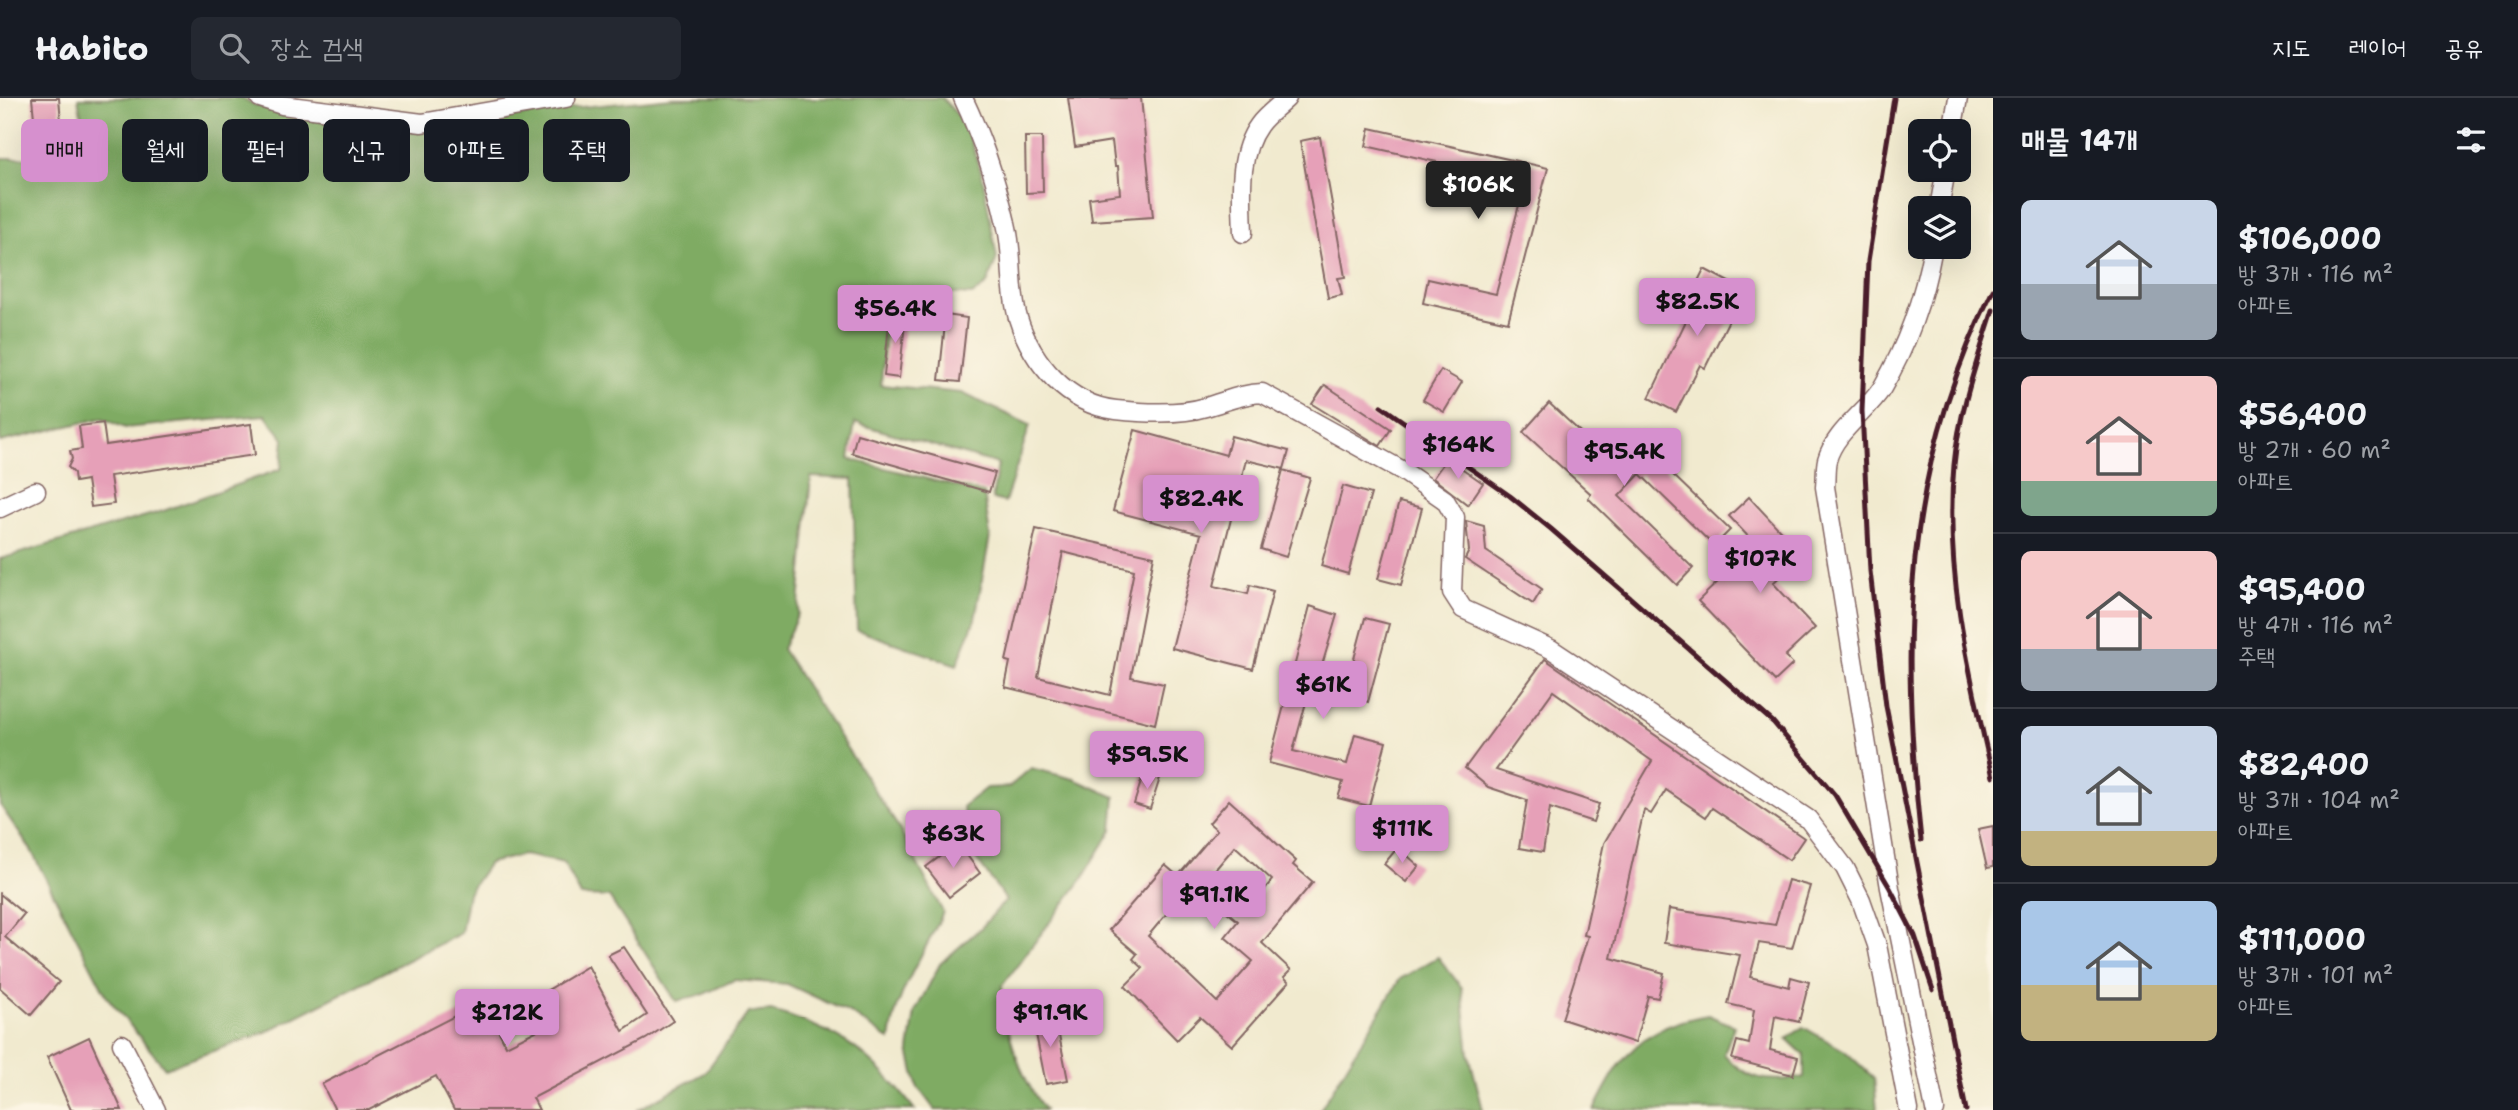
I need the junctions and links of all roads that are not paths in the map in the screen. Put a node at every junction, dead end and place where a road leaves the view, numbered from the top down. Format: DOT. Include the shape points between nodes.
graph roads {
  1 [pos="260,98"];
  2 [pos="566,98"];
  3 [pos="963,98"];
  4 [pos="1287,98"];
  5 [pos="1958,98"];
  6 [pos="1954,119"];
  7 [pos="1243,233"];
  8 [pos="1931,259"];
  9 [pos="36,491"];
  10 [pos="0,508"];
  11 [pos="121,1044"];
  12 [pos="156,1110"];
  13 [pos="1909,1110"];
  14 [pos="1935,1110"];
  1 -- 2 [label="street" via="282,105 422,123"];
  3 -- 13 [label="street" via="988,157 1007,226 1018,317 1057,384 1093,406 1117,410 1183,411 1240,394 1262,393 1403,471 1445,500 1455,517 1452,592 1464,609 1551,649 1808,819 1844,868 1877,945"];
  4 -- 7 [label="street" via="1259,125 1245,152"];
  5 -- 6 [label="street"];
  8 -- 14 [label="street" via="1906,344 1881,390 1827,459 1825,487 1892,899"];
  9 -- 10 [label="street"];
  11 -- 12 [label="street"];
}
